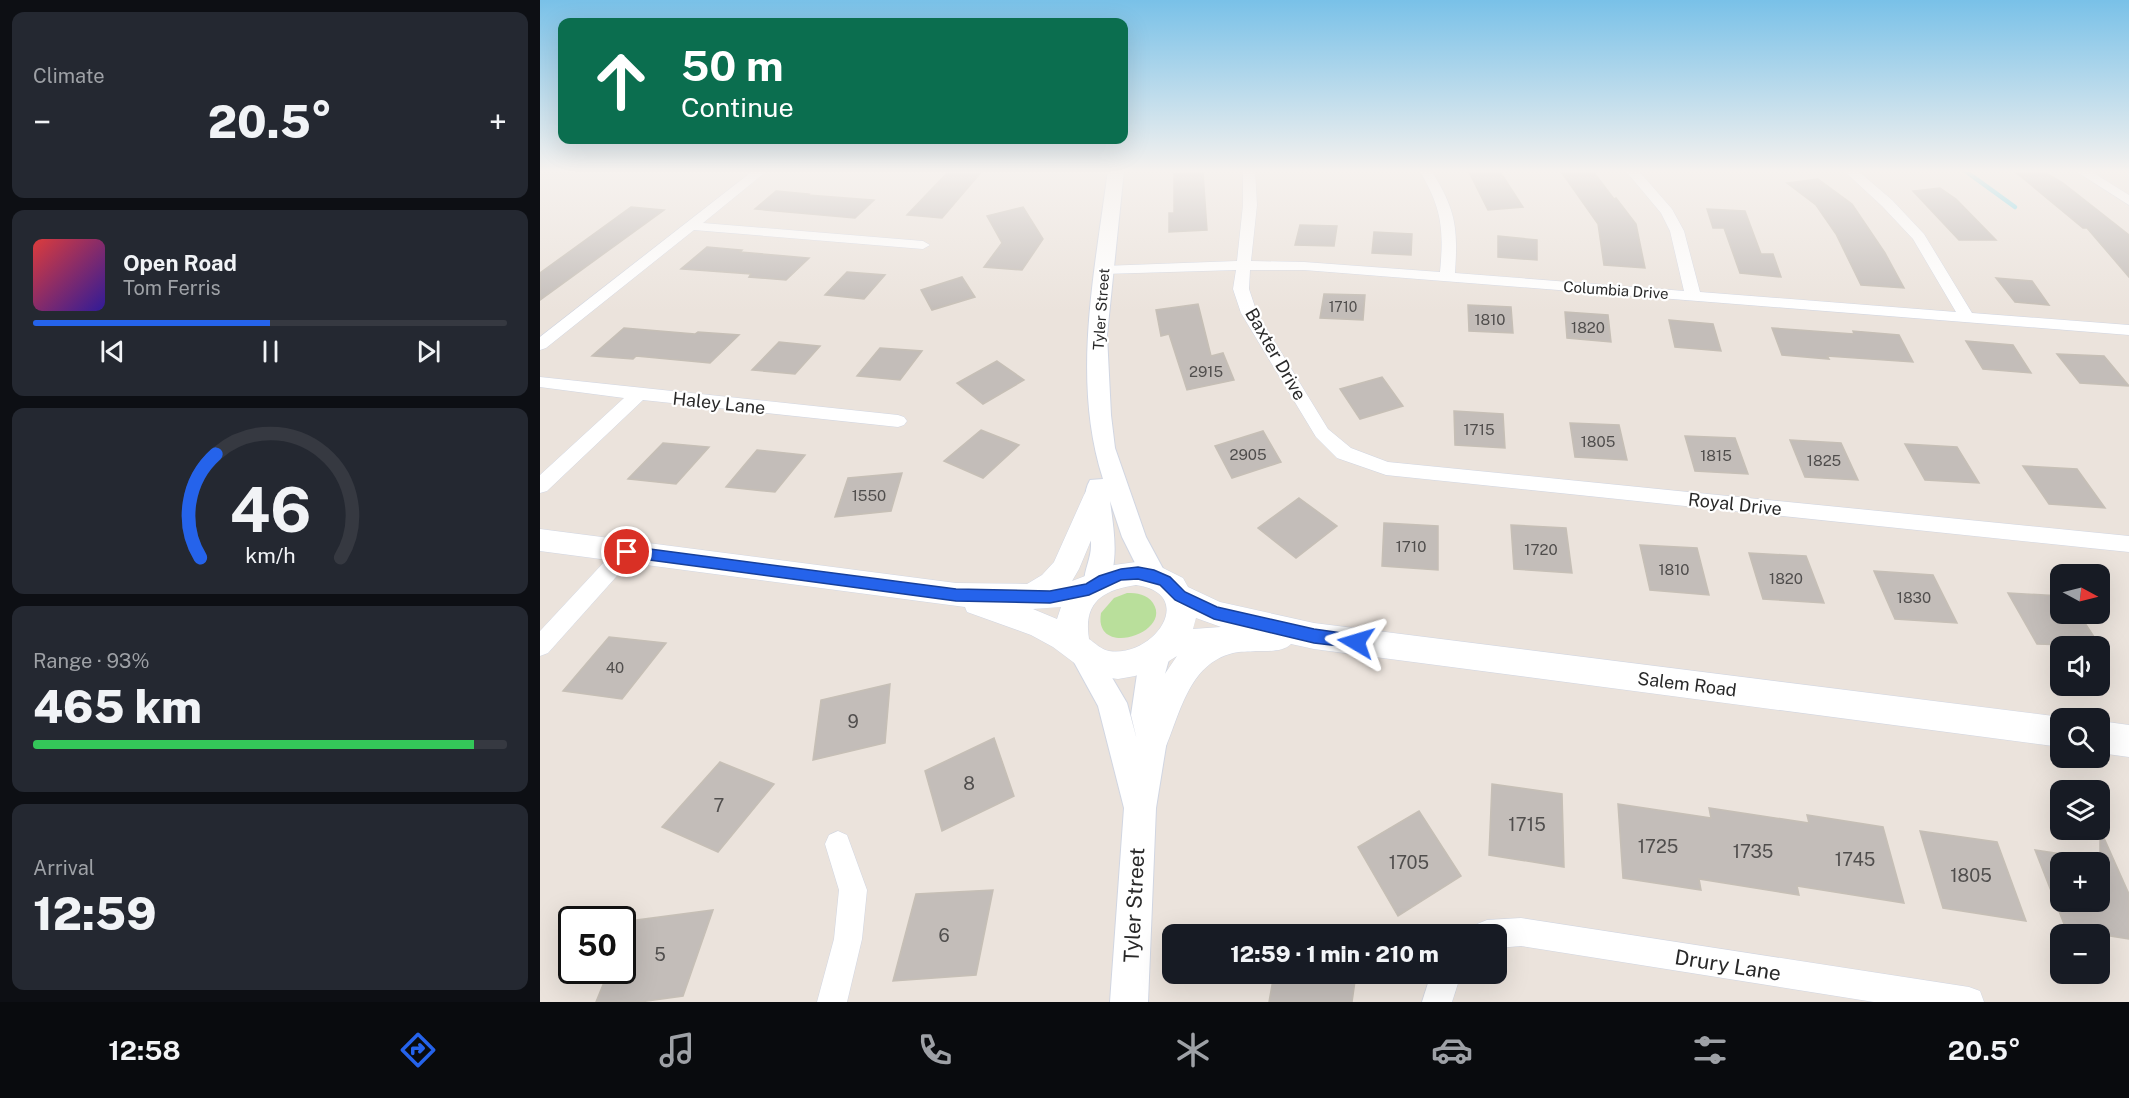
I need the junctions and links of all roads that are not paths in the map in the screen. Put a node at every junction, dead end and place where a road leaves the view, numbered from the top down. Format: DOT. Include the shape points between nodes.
graph roads {
  1 [pos="704,217"];
  2 [pos="1110,217"];
  3 [pos="1249,217"];
  4 [pos="1448,217"];
  5 [pos="1670,217"];
  6 [pos="1900,217"];
  7 [pos="692,226"];
  8 [pos="923,245"];
  9 [pos="1244,266"];
  10 [pos="1103,270"];
  11 [pos="1447,276"];
  12 [pos="1693,296"];
  13 [pos="1967,317"];
  14 [pos="2129,330"];
  15 [pos="540,345"];
  16 [pos="540,382"];
  17 [pos="639,394"];
  18 [pos="898,421"];
  19 [pos="1104,448"];
  20 [pos="1344,453"];
  21 [pos="540,486"];
  22 [pos="1097,495"];
  23 [pos="540,540"];
  24 [pos="2129,544"];
  25 [pos="627,552"];
  26 [pos="1154,576"];
  27 [pos="1093,587"];
  28 [pos="956,595"];
  29 [pos="1180,596"];
  30 [pos="1031,597"];
  31 [pos="1314,636"];
  32 [pos="1227,641"];
  33 [pos="540,646"];
  34 [pos="1162,648"];
  35 [pos="1080,650"];
  36 [pos="2050,731"];
  37 [pos="2110,738"];
  38 [pos="1152,740"];
  39 [pos="2129,741"];
  40 [pos="1140,808"];
  41 [pos="838,844"];
  42 [pos="1507,933"];
  43 [pos="1443,984"];
  44 [pos="832,1002"];
  45 [pos="1129,1002"];
  46 [pos="1437,1002"];
  47 [pos="1969,1002"];
  1 -- 7 [label="street"];
  2 -- 10 [label="street, Tyler Street"];
  3 -- 9 [label="street, Baxter Drive"];
  4 -- 11 [label="street"];
  5 -- 12 [label="street" via="1677,231"];
  6 -- 13 [label="street" via="1919,237"];
  7 -- 8 [label="street"];
  7 -- 15 [label="street"];
  9 -- 10 [label="street, Columbia Drive"];
  9 -- 11 [label="street, Columbia Drive"];
  9 -- 20 [label="street, Baxter Drive" via="1241,289 1249,313 1322,433"];
  10 -- 19 [label="street, Tyler Street" via="1096,335"];
  11 -- 12 [label="street, Columbia Drive"];
  12 -- 13 [label="street, Columbia Drive"];
  13 -- 14 [label="street, Columbia Drive"];
  16 -- 17 [label="street, Haley Lane"];
  17 -- 18 [label="street, Haley Lane"];
  17 -- 21 [label="street"];
  19 -- 22 [label="street, Tyler Street"];
  19 -- 26 [label="street, Tyler Street" via="1134,537"];
  20 -- 24 [label="street, Royal Drive" via="1386,468"];
  22 -- 27 [label="street, Tyler Street" via="1104,546"];
  22 -- 30 [label="main road" via="1065,568"];
  23 -- 25 [label="main road"];
  25 -- 28 [label="main road"];
  25 -- 33 [label="street"];
  26 -- 27 [label="main road" via="1121,574"];
  26 -- 29 [label="main road"];
  27 -- 30 [label="main road" via="1050,597"];
  27 -- 35 [label="main road" via="1077,602 1071,617 1070,632"];
  28 -- 30 [label="main road"];
  28 -- 35 [label="main road" via="1028,620"];
  29 -- 31 [label="main road, Salem Road" via="1214,613"];
  29 -- 34 [label="main road" via="1179,627"];
  31 -- 32 [label="main road, Salem Road"];
  31 -- 36 [label="main road, Salem Road"];
  32 -- 34 [label="main road, Salem Road"];
  32 -- 38 [label="main road" via="1199,655 1186,670 1159,716"];
  34 -- 35 [label="main road" via="1143,660 1111,665 1096,662"];
  34 -- 38 [label="street, Tyler Street" via="1151,674 1146,715"];
  35 -- 40 [label="street, Tyler Street" via="1112,703"];
  37 -- 39 [label="main road"];
  38 -- 40 [label="street, Tyler Street"];
  40 -- 45 [label="street, Tyler Street"];
  41 -- 44 [label="street" via="853,890 848,939"];
  42 -- 47 [label="street, Drury Lane"];
  43 -- 46 [label="street"];
}
